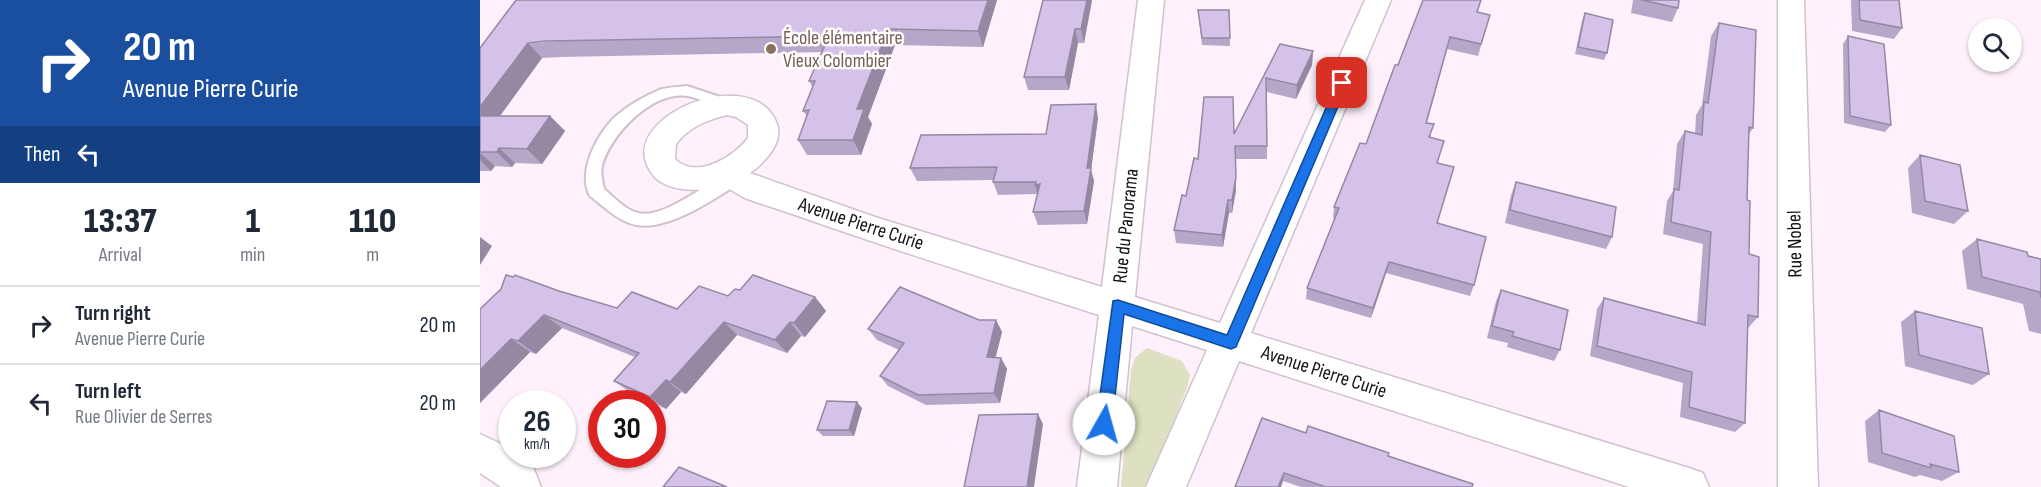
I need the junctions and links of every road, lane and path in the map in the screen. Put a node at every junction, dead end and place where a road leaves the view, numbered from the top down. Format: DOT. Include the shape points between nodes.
graph roads {
  1 [pos="1151,0"];
  2 [pos="1378,0"];
  3 [pos="1791,0"];
  4 [pos="727,105"];
  5 [pos="728,176"];
  6 [pos="1118,306"];
  7 [pos="1231,342"];
  8 [pos="480,452"];
  9 [pos="521,487"];
  10 [pos="1097,487"];
  11 [pos="1166,487"];
  12 [pos="1689,487"];
  13 [pos="1798,487"];
  1 -- 6 [label="street, Rue du Panorama"];
  2 -- 7 [label="street"];
  3 -- 13 [label="street, Rue Nobel"];
  4 -- 5 [label="street" via="754,111 765,130 752,154"];
  4 -- 5 [label="street" via="693,114 679,123 667,134 658,158 672,175"];
  4 -- 5 [label="lane" via="687,91 664,94 620,121 593,168 596,192 619,211 640,220 672,213 705,197"];
  5 -- 6 [label="street, Avenue Pierre Curie" via="872,229"];
  6 -- 7 [label="street, Avenue Pierre Curie"];
  6 -- 10 [label="street, Rue du Panorama"];
  7 -- 11 [label="street"];
  7 -- 12 [label="street, Avenue Pierre Curie"];
  8 -- 9 [label="street" via="516,472"];
}
